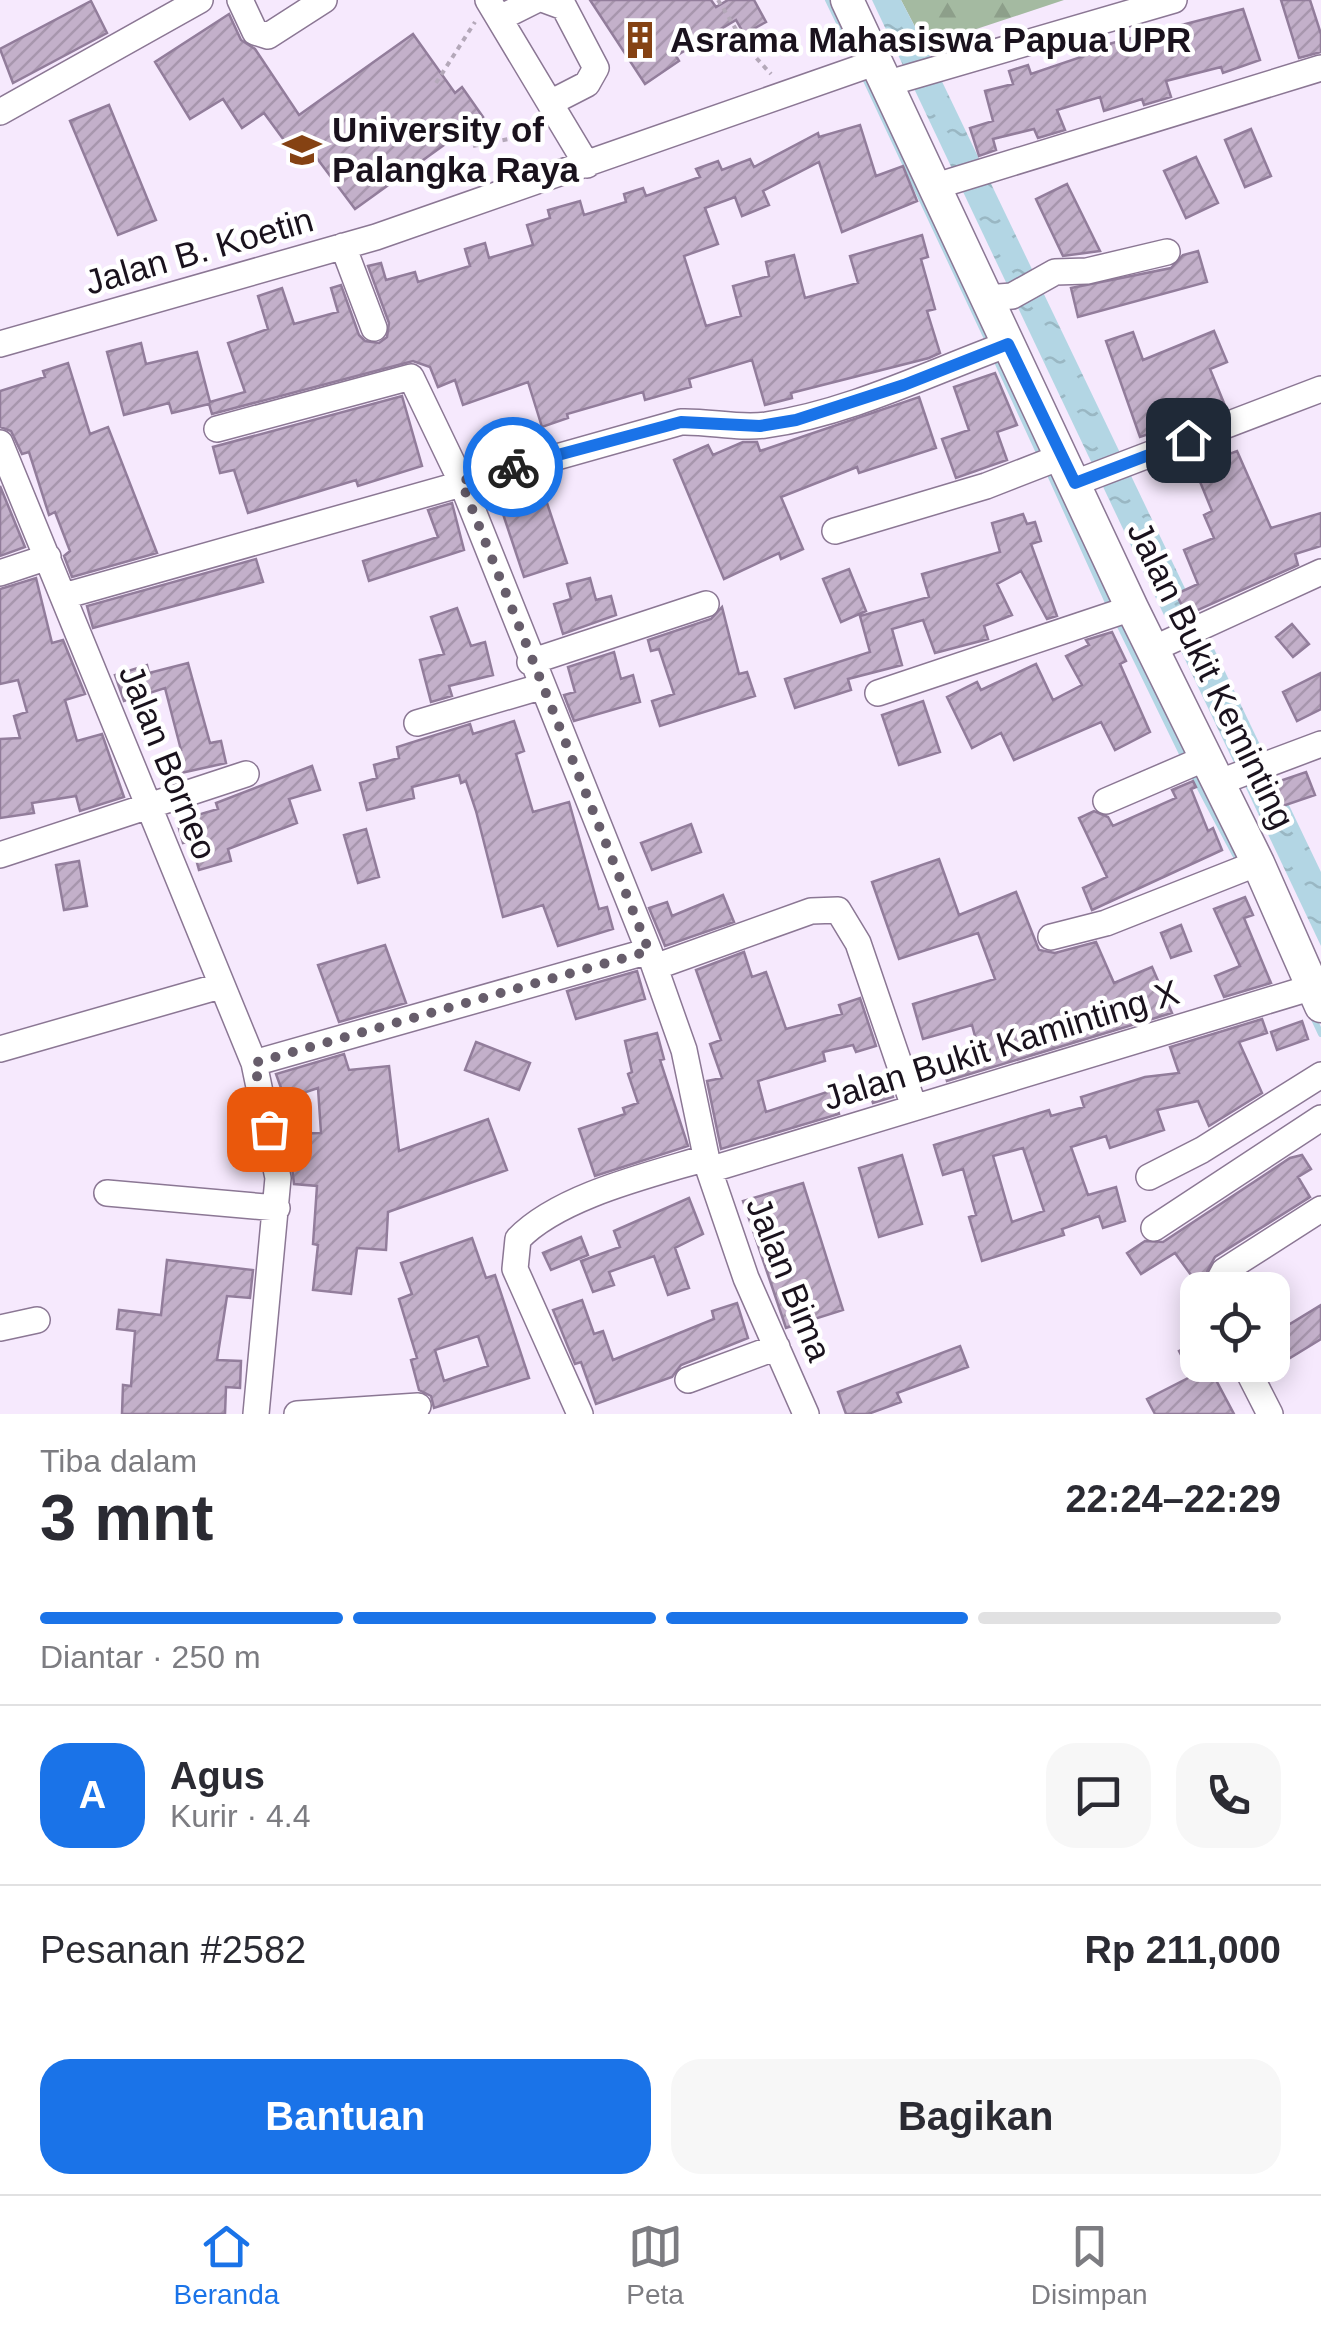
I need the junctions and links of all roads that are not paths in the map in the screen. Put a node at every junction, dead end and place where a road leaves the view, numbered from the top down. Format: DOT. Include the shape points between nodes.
graph roads {
  1 [pos="200,0"];
  2 [pos="240,0"];
  3 [pos="324,0"];
  4 [pos="536,0"];
  5 [pos="544,0"];
  6 [pos="847,0"];
  7 [pos="1174,0"];
  8 [pos="493,7"];
  9 [pos="1321,68"];
  10 [pos="891,74"];
  11 [pos="0,112"];
  12 [pos="556,113"];
  13 [pos="587,165"];
  14 [pos="944,182"];
  15 [pos="343,246"];
  16 [pos="1167,252"];
  17 [pos="999,297"];
  18 [pos="374,328"];
  19 [pos="0,344"];
  20 [pos="1008,344"];
  21 [pos="1321,389"];
  22 [pos="217,429"];
  23 [pos="0,443"];
  24 [pos="1078,471"];
  25 [pos="461,481"];
  26 [pos="835,531"];
  27 [pos="48,557"];
  28 [pos="1321,572"];
  29 [pos="0,574"];
  30 [pos="64,596"];
  31 [pos="706,604"];
  32 [pos="1132,608"];
  33 [pos="1164,643"];
  34 [pos="530,662"];
  35 [pos="540,687"];
  36 [pos="878,693"];
  37 [pos="417,723"];
  38 [pos="1321,744"];
  39 [pos="1222,771"];
  40 [pos="246,774"];
  41 [pos="1106,800"];
  42 [pos="151,809"];
  43 [pos="0,855"];
  44 [pos="1258,864"];
  45 [pos="1051,937"];
  46 [pos="652,959"];
  47 [pos="220,986"];
  48 [pos="1317,997"];
  49 [pos="0,1049"];
  50 [pos="254,1063"];
  51 [pos="1321,1075"];
  52 [pos="914,1107"];
  53 [pos="1321,1118"];
  54 [pos="708,1164"];
  55 [pos="1149,1177"];
  56 [pos="107,1192"];
  57 [pos="277,1208"];
  58 [pos="1321,1209"];
  59 [pos="1154,1228"];
  60 [pos="1223,1272"];
  61 [pos="37,1320"];
  62 [pos="0,1328"];
  63 [pos="777,1347"];
  64 [pos="688,1380"];
  65 [pos="1254,1382"];
  66 [pos="418,1406"];
  67 [pos="256,1414"];
  68 [pos="297,1414"];
  69 [pos="580,1414"];
  70 [pos="806,1414"];
  71 [pos="1270,1414"];
  1 -- 11 [label="street"];
  2 -- 3 [label="street" via="255,32 268,36"];
  4 -- 8 [label="street"];
  5 -- 12 [label="street" via="564,7 596,68"];
  6 -- 10 [label="main road, Jalan Bukit Keminting"];
  7 -- 10 [label="street, Jalan B. Koetin" via="936,68"];
  8 -- 12 [label="street"];
  9 -- 14 [label="street"];
  10 -- 13 [label="street, Jalan B. Koetin" via="784,95"];
  10 -- 14 [label="main road, Jalan Bukit Keminting"];
  12 -- 13 [label="street"];
  13 -- 15 [label="street, Jalan B. Koetin"];
  14 -- 17 [label="main road, Jalan Bukit Keminting"];
  15 -- 18 [label="street"];
  15 -- 19 [label="street, Jalan B. Koetin"];
  16 -- 17 [label="street" via="1055,272"];
  17 -- 20 [label="main road, Jalan Bukit Keminting"];
  20 -- 24 [label="main road, Jalan Bukit Keminting"];
  20 -- 25 [label="street" via="796,420 760,426 681,422"];
  21 -- 24 [label="street" via="1124,466"];
  22 -- 25 [label="street, Jalan Bima" via="412,377"];
  23 -- 27 [label="street, Jalan Borneo"];
  24 -- 26 [label="street" via="986,486"];
  24 -- 32 [label="main road, Jalan Bukit Keminting"];
  25 -- 30 [label="street"];
  25 -- 34 [label="street, Jalan Bima"];
  27 -- 29 [label="street"];
  27 -- 30 [label="street, Jalan Borneo"];
  28 -- 33 [label="street"];
  30 -- 42 [label="street, Jalan Borneo"];
  31 -- 34 [label="street"];
  32 -- 33 [label="main road, Jalan Bukit Keminting"];
  32 -- 36 [label="street"];
  33 -- 39 [label="main road, Jalan Bukit Keminting"];
  34 -- 35 [label="street, Jalan Bima"];
  35 -- 37 [label="street"];
  35 -- 46 [label="street, Jalan Bima"];
  38 -- 39 [label="street"];
  39 -- 41 [label="street"];
  39 -- 44 [label="main road, Jalan Bukit Keminting"];
  40 -- 42 [label="street"];
  42 -- 43 [label="street"];
  42 -- 47 [label="street, Jalan Borneo"];
  44 -- 45 [label="street" via="1106,923"];
  44 -- 48 [label="main road, Jalan Bukit Keminting"];
  46 -- 50 [label="street"];
  46 -- 52 [label="street" via="811,910 838,910 858,943"];
  46 -- 54 [label="street, Jalan Bima" via="684,1050"];
  47 -- 49 [label="street"];
  47 -- 50 [label="street, Jalan Borneo"];
  48 -- 52 [label="street, Jalan Bukit Kaminting X"];
  50 -- 57 [label="street, Jalan Borneo" via="278,1178"];
  51 -- 55 [label="street"];
  52 -- 54 [label="street, Jalan Bukit Kaminting X"];
  53 -- 59 [label="street"];
  54 -- 63 [label="street, Jalan Bima"];
  54 -- 69 [label="street, Jalan Bukit Kaminting X" via="581,1201 546,1216 518,1239 515,1269"];
  56 -- 57 [label="street"];
  57 -- 67 [label="street, Jalan Borneo"];
  58 -- 60 [label="street"];
  61 -- 62 [label="street"];
  63 -- 64 [label="street"];
  63 -- 70 [label="street, Jalan Bima"];
  65 -- 71 [label="street"];
  66 -- 68 [label="street"];
}
